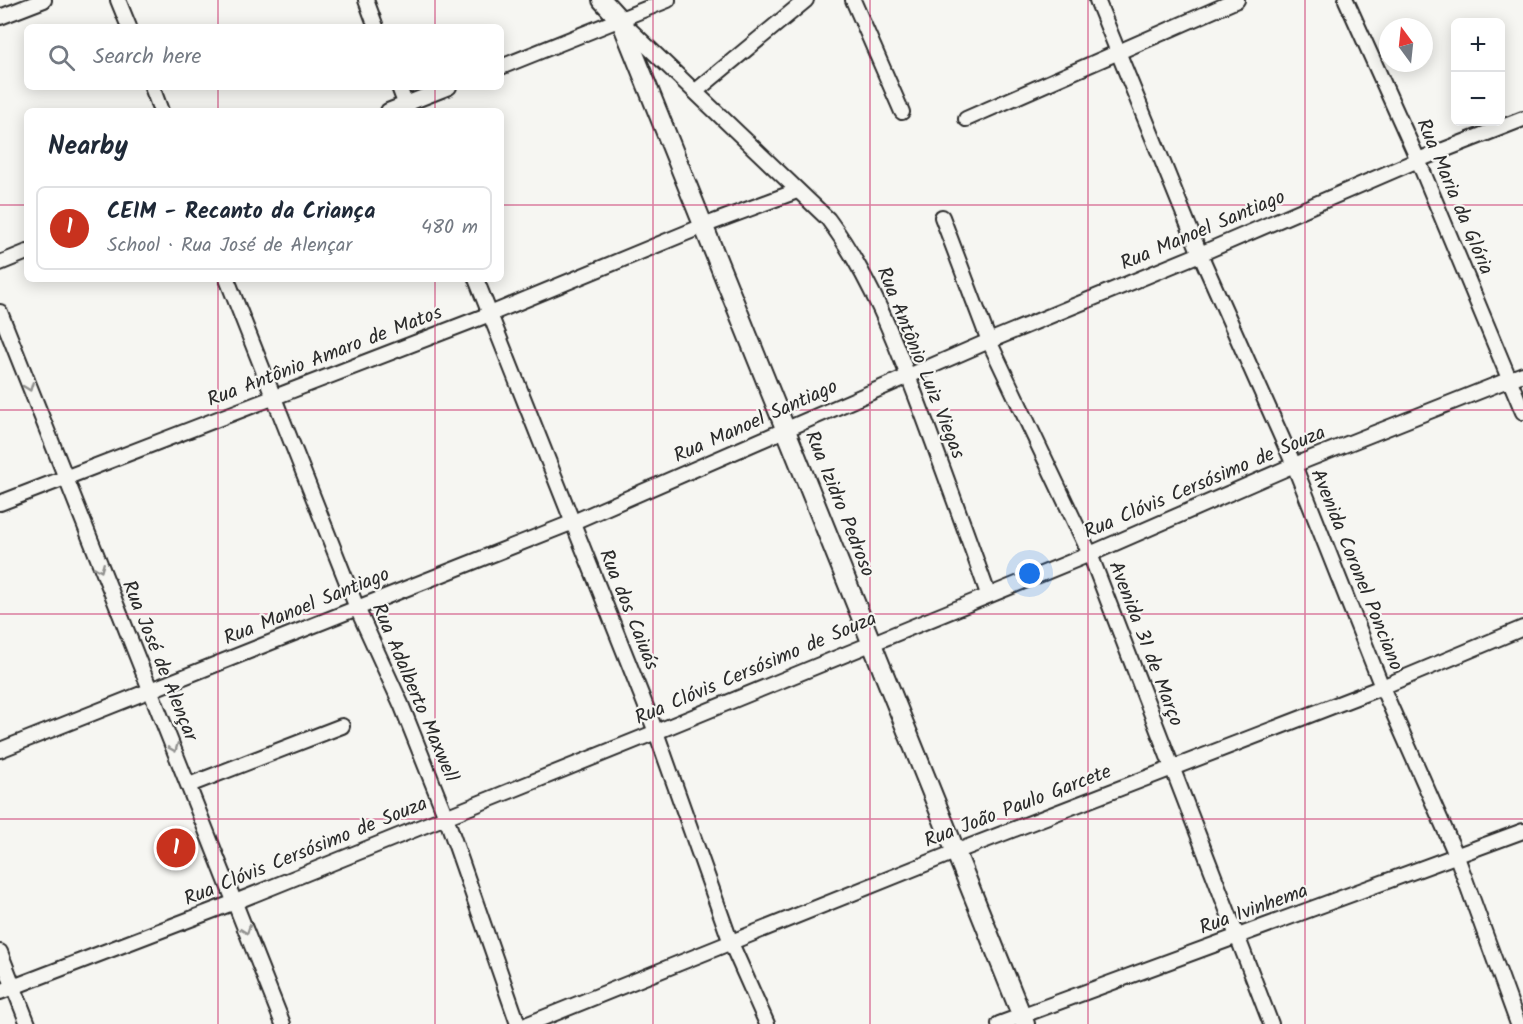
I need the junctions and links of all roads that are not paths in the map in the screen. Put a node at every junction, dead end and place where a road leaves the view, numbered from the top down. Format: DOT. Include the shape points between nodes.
graph roads {
  1 [pos="44,0"];
  2 [pos="118,0"];
  3 [pos="366,0"];
  4 [pos="602,0"];
  5 [pos="612,0"];
  6 [pos="668,0"];
  7 [pos="806,0"];
  8 [pos="853,0"];
  9 [pos="1097,0"];
  10 [pos="1237,0"];
  11 [pos="1346,0"];
  12 [pos="0,17"];
  13 [pos="621,21"];
  14 [pos="128,24"];
  15 [pos="375,24"];
  16 [pos="1118,52"];
  17 [pos="504,66"];
  18 [pos="153,90"];
  19 [pos="400,90"];
  20 [pos="444,90"];
  21 [pos="696,91"];
  22 [pos="160,108"];
  23 [pos="406,108"];
  24 [pos="902,112"];
  25 [pos="1523,118"];
  26 [pos="966,119"];
  27 [pos="1418,160"];
  28 [pos="797,191"];
  29 [pos="942,217"];
  30 [pos="703,226"];
  31 [pos="24,253"];
  32 [pos="1200,254"];
  33 [pos="0,263"];
  34 [pos="228,282"];
  35 [pos="477,282"];
  36 [pos="0,312"];
  37 [pos="490,314"];
  38 [pos="989,341"];
  39 [pos="908,376"];
  40 [pos="1517,376"];
  41 [pos="275,398"];
  42 [pos="1523,412"];
  43 [pos="786,431"];
  44 [pos="1294,465"];
  45 [pos="64,479"];
  46 [pos="0,503"];
  47 [pos="571,523"];
  48 [pos="1090,554"];
  49 [pos="988,594"];
  50 [pos="357,608"];
  51 [pos="1523,628"];
  52 [pos="871,642"];
  53 [pos="1382,687"];
  54 [pos="150,691"];
  55 [pos="342,726"];
  56 [pos="656,732"];
  57 [pos="0,750"];
  58 [pos="1171,769"];
  59 [pos="189,785"];
  60 [pos="446,817"];
  61 [pos="1523,831"];
  62 [pos="955,852"];
  63 [pos="1456,857"];
  64 [pos="235,902"];
  65 [pos="1237,937"];
  66 [pos="731,943"];
  67 [pos="0,952"];
  68 [pos="6,989"];
  69 [pos="1023,1020"];
  70 [pos="28,1024"];
  71 [pos="283,1024"];
  72 [pos="518,1024"];
  73 [pos="528,1024"];
  74 [pos="767,1024"];
  75 [pos="999,1024"];
  76 [pos="1271,1024"];
  77 [pos="1518,1024"];
  1 -- 12 [label="street"];
  2 -- 14 [label="street"];
  3 -- 15 [label="street"];
  4 -- 13 [label="street"];
  5 -- 13 [label="street, Rua Izidro Pedroso"];
  6 -- 13 [label="street"];
  7 -- 21 [label="street"];
  8 -- 24 [label="street"];
  9 -- 16 [label="street, Avenida Coronel Ponciano"];
  10 -- 16 [label="street"];
  11 -- 27 [label="street, Rua Maria da Glória"];
  13 -- 17 [label="street"];
  13 -- 21 [label="street, Rua Antônio Luiz Viegas"];
  13 -- 30 [label="street, Rua Izidro Pedroso"];
  16 -- 26 [label="street"];
  16 -- 32 [label="street, Avenida Coronel Ponciano"];
  18 -- 22 [label="street"];
  19 -- 23 [label="street"];
  20 -- 23 [label="street"];
  21 -- 28 [label="street, Rua Antônio Luiz Viegas"];
  25 -- 27 [label="street, Rua Manoel Santiago"];
  27 -- 32 [label="street, Rua Manoel Santiago"];
  27 -- 40 [label="street, Rua Maria da Glória"];
  28 -- 30 [label="street, Rua Antônio Amaro de Matos"];
  28 -- 39 [label="street, Rua Antônio Luiz Viegas" via="828,219 851,249 878,299"];
  29 -- 38 [label="street, Avenida 31 de Março"];
  30 -- 37 [label="street, Rua Antônio Amaro de Matos"];
  30 -- 43 [label="street, Rua Izidro Pedroso"];
  31 -- 33 [label="street"];
  32 -- 38 [label="street, Rua Manoel Santiago"];
  32 -- 44 [label="street, Avenida Coronel Ponciano"];
  34 -- 41 [label="street, Rua Adalberto Maxwell"];
  35 -- 37 [label="street, Rua dos Caiuás"];
  36 -- 45 [label="street, Rua José de Alençar, one-way"];
  37 -- 41 [label="street, Rua Antônio Amaro de Matos"];
  37 -- 47 [label="street, Rua dos Caiuás"];
  38 -- 39 [label="street, Rua Manoel Santiago"];
  38 -- 48 [label="street, Avenida 31 de Março"];
  39 -- 43 [label="street, Rua Manoel Santiago"];
  39 -- 49 [label="street, Rua Antônio Luiz Viegas"];
  40 -- 42 [label="street, Rua Maria da Glória"];
  40 -- 44 [label="street, Rua Clóvis Cersósimo de Souza"];
  41 -- 45 [label="street, Rua Antônio Amaro de Matos"];
  41 -- 50 [label="street, Rua Adalberto Maxwell"];
  43 -- 47 [label="street, Rua Manoel Santiago"];
  43 -- 52 [label="street, Rua Izidro Pedroso"];
  44 -- 48 [label="street, Rua Clóvis Cersósimo de Souza"];
  44 -- 53 [label="street, Avenida Coronel Ponciano"];
  45 -- 46 [label="street, Rua Antônio Amaro de Matos"];
  45 -- 54 [label="street, Rua José de Alençar, one-way"];
  47 -- 50 [label="street, Rua Manoel Santiago"];
  47 -- 56 [label="street, Rua dos Caiuás"];
  48 -- 49 [label="street, Rua Clóvis Cersósimo de Souza"];
  48 -- 58 [label="street, Avenida 31 de Março"];
  49 -- 52 [label="street, Rua Clóvis Cersósimo de Souza"];
  50 -- 54 [label="street, Rua Manoel Santiago"];
  50 -- 60 [label="street, Rua Adalberto Maxwell"];
  51 -- 53 [label="street, Rua João Paulo Garcete"];
  52 -- 56 [label="street, Rua Clóvis Cersósimo de Souza"];
  52 -- 62 [label="street, Rua Izidro Pedroso"];
  53 -- 58 [label="street, Rua João Paulo Garcete"];
  53 -- 63 [label="street, Avenida Coronel Ponciano"];
  54 -- 57 [label="street, Rua Manoel Santiago"];
  54 -- 59 [label="street, Rua José de Alençar, one-way"];
  55 -- 59 [label="street"];
  56 -- 60 [label="street, Rua Clóvis Cersósimo de Souza"];
  56 -- 66 [label="street, Rua dos Caiuás"];
  58 -- 62 [label="street, Rua João Paulo Garcete"];
  58 -- 65 [label="street, Avenida 31 de Março"];
  59 -- 64 [label="street, Rua José de Alençar"];
  60 -- 64 [label="street, Rua Clóvis Cersósimo de Souza"];
  60 -- 72 [label="street, Rua Adalberto Maxwell"];
  61 -- 63 [label="street, Rua Ivinhema"];
  62 -- 66 [label="street, Rua João Paulo Garcete"];
  62 -- 69 [label="street, Rua Izidro Pedroso"];
  63 -- 65 [label="street, Rua Ivinhema"];
  63 -- 77 [label="street, Avenida Coronel Ponciano"];
  64 -- 68 [label="street, Rua Clóvis Cersósimo de Souza"];
  64 -- 71 [label="street, Rua José de Alençar, one-way"];
  65 -- 69 [label="street, Rua Ivinhema"];
  65 -- 76 [label="street, Avenida 31 de Março"];
  66 -- 73 [label="street, Rua João Paulo Garcete"];
  66 -- 74 [label="street, Rua dos Caiuás"];
  67 -- 68 [label="street"];
  68 -- 70 [label="street"];
  69 -- 75 [label="street, Rua Ivinhema"];
}
